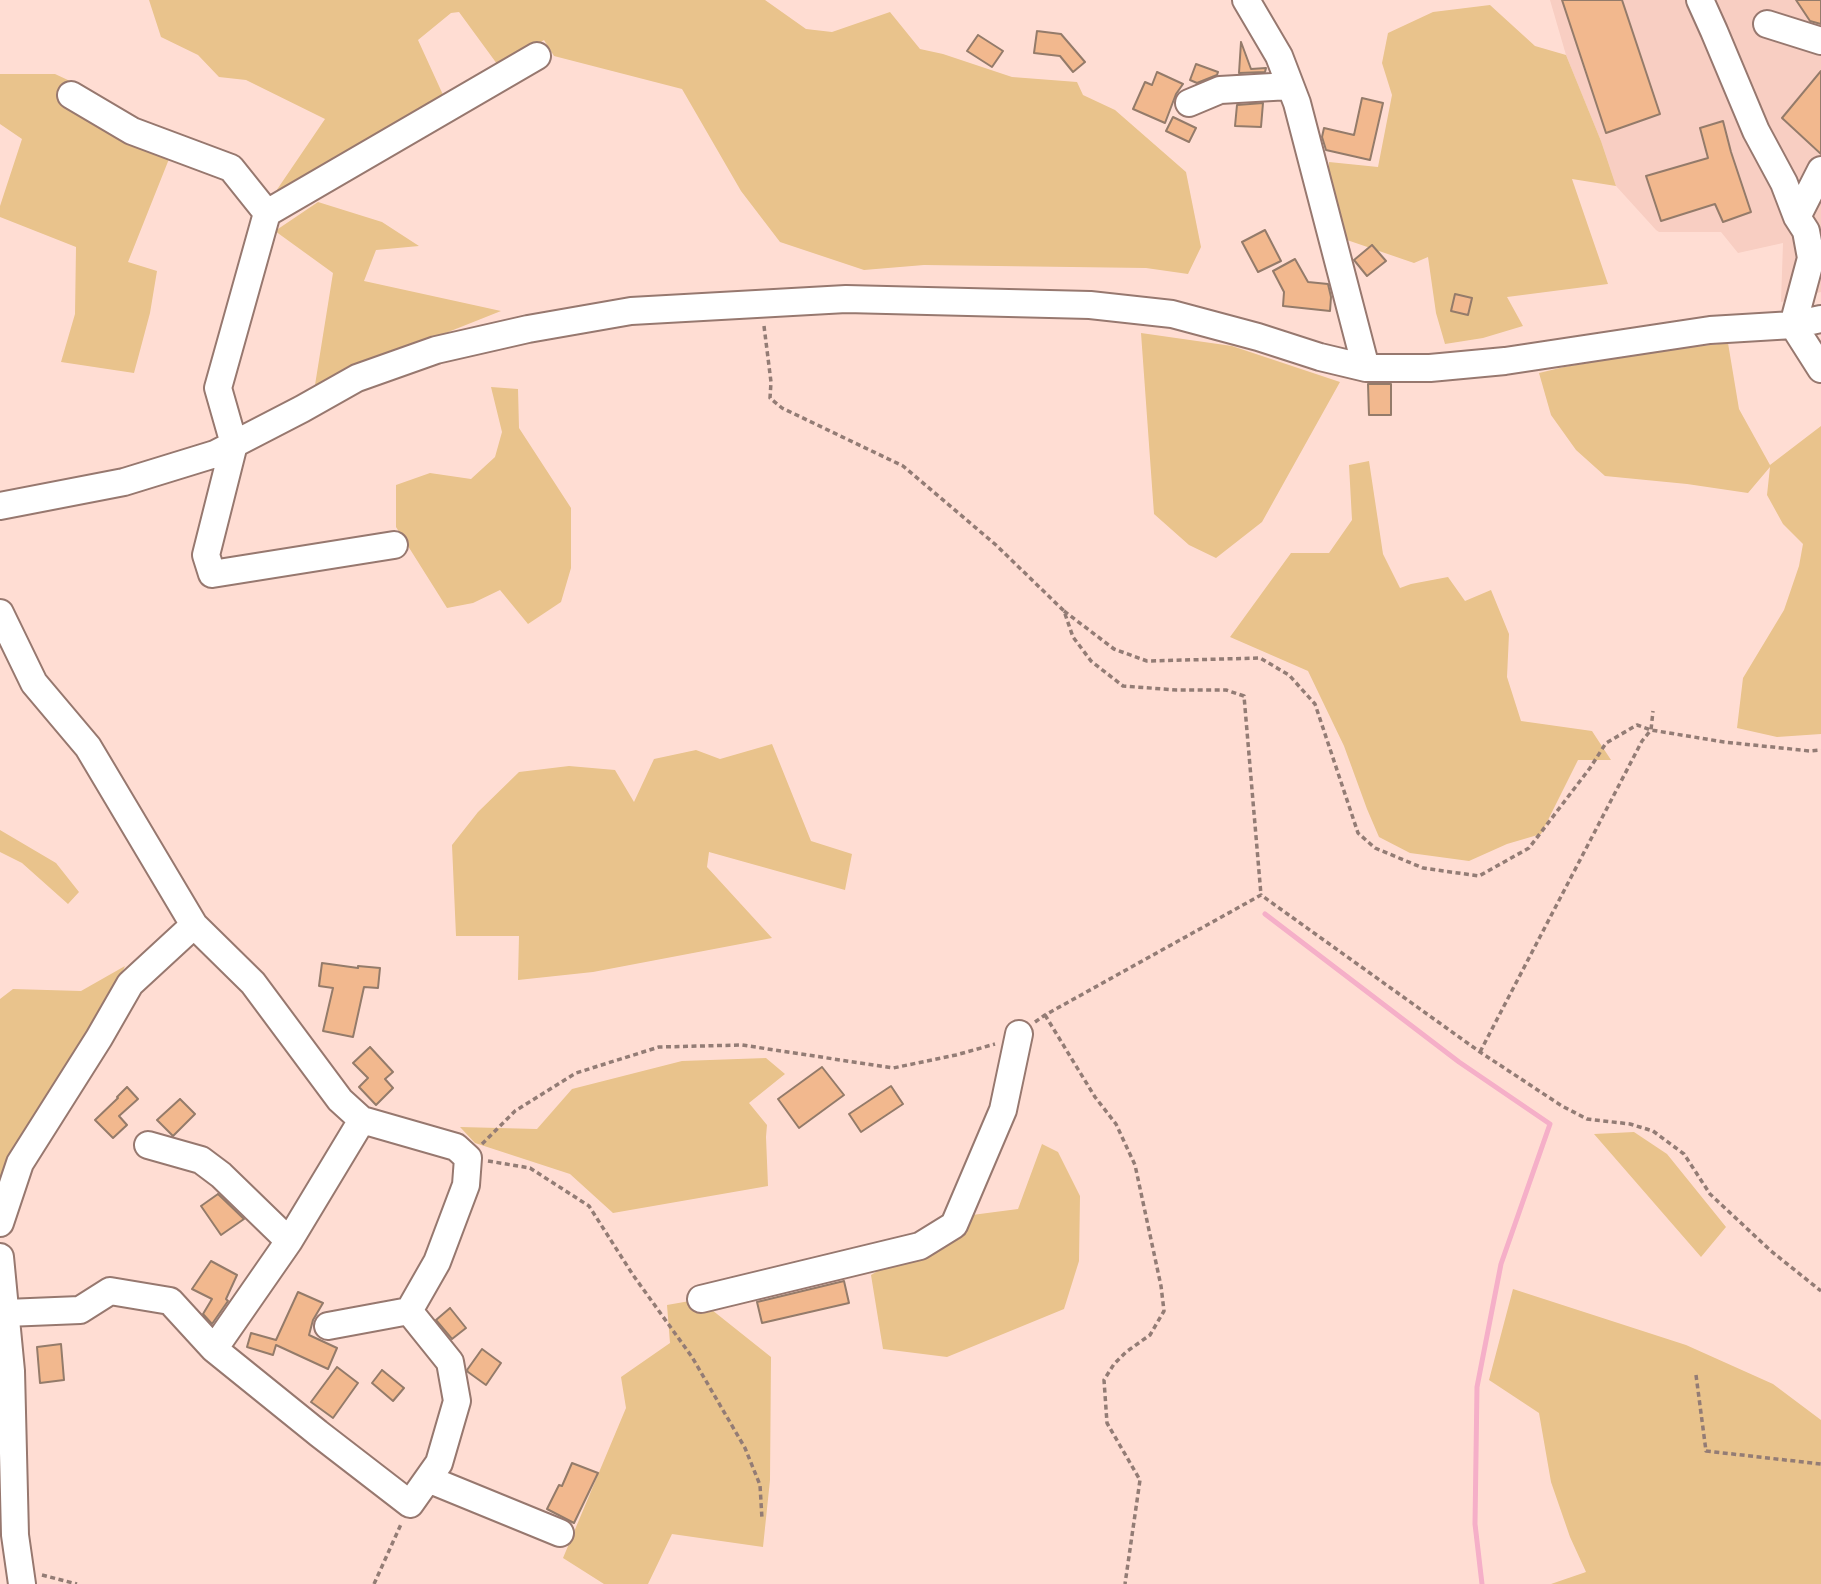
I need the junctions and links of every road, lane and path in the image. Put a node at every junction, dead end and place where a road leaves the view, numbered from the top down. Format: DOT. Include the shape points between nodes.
graph roads {
  1 [pos="1246,0"];
  2 [pos="1700,0"];
  3 [pos="1767,24"];
  4 [pos="1821,41"];
  5 [pos="537,56"];
  6 [pos="1290,86"];
  7 [pos="71,95"];
  8 [pos="1189,103"];
  9 [pos="1821,170"];
  10 [pos="267,213"];
  11 [pos="1797,217"];
  12 [pos="762,304"];
  13 [pos="1821,319"];
  14 [pos="1793,325"];
  15 [pos="1366,368"];
  16 [pos="1821,369"];
  17 [pos="234,444"];
  18 [pos="0,506"];
  19 [pos="394,545"];
  20 [pos="1064,611"];
  21 [pos="0,613"];
  22 [pos="1653,711"];
  23 [pos="1651,730"];
  24 [pos="1821,750"];
  25 [pos="1261,895"];
  26 [pos="194,925"];
  27 [pos="1045,1015"];
  28 [pos="1019,1034"];
  29 [pos="1480,1052"];
  30 [pos="362,1120"];
  31 [pos="148,1145"];
  32 [pos="468,1158"];
  33 [pos="0,1223"];
  34 [pos="289,1241"];
  35 [pos="0,1257"];
  36 [pos="1821,1292"];
  37 [pos="701,1299"];
  38 [pos="409,1311"];
  39 [pos="6,1312"];
  40 [pos="328,1326"];
  41 [pos="214,1349"];
  42 [pos="1696,1375"];
  43 [pos="1821,1464"];
  44 [pos="428,1479"];
  45 [pos="410,1504"];
  46 [pos="762,1519"];
  47 [pos="560,1533"];
  48 [pos="21,1577"];
  49 [pos="77,1584"];
  50 [pos="374,1584"];
  51 [pos="1125,1584"];
  1 -- 6 [label="street" via="1279,56"];
  2 -- 11 [label="street"];
  3 -- 4 [label="street"];
  5 -- 10 [label="street"];
  6 -- 8 [label="street" via="1220,90"];
  6 -- 15 [label="street"];
  7 -- 10 [label="street" via="132,131 231,168"];
  9 -- 11 [label="street"];
  10 -- 17 [label="street" via="218,388"];
  11 -- 14 [label="street" via="1806,230 1811,258"];
  12 -- 15 [label="street" via="846,299 1090,305 1172,314"];
  12 -- 17 [label="street" via="631,311 436,350 357,378"];
  12 -- 20 [label="path" via="771,398 782,408 903,466 996,545"];
  13 -- 14 [label="street"];
  14 -- 15 [label="street" via="1710,330 1504,361"];
  14 -- 16 [label="street"];
  17 -- 18 [label="street" via="124,482"];
  17 -- 19 [label="street" via="206,555 212,574"];
  20 -- 23 [label="path" via="1114,649 1147,661 1260,658 1289,674 1315,704 1359,833 1375,848 1423,868 1479,876 1529,848 1606,743 1637,725"];
  20 -- 25 [label="path" via="1073,637 1091,661 1123,686 1226,690 1244,696"];
  21 -- 26 [label="street" via="34,683 88,747"];
  22 -- 23 [label="path"];
  23 -- 24 [label="path"];
  23 -- 29 [label="path"];
  25 -- 27 [label="path"];
  25 -- 29 [label="path"];
  26 -- 30 [label="street" via="253,983 340,1101"];
  26 -- 33 [label="street" via="130,984 20,1163"];
  27 -- 28 [label="path"];
  27 -- 51 [label="path" via="1116,1124 1135,1166 1161,1286 1164,1311 1150,1335 1126,1352 1104,1380 1107,1423 1140,1480"];
  28 -- 32 [label="path" via="956,1055 893,1068 742,1045 659,1048 576,1073 516,1111"];
  28 -- 37 [label="street" via="1003,1110 954,1224 919,1246"];
  29 -- 36 [label="path" via="1587,1119 1653,1130 1684,1154 1710,1194"];
  30 -- 32 [label="street" via="456,1147"];
  30 -- 34 [label="street"];
  31 -- 34 [label="street" via="201,1160"];
  32 -- 38 [label="street" via="466,1185 437,1262"];
  32 -- 46 [label="path" via="530,1168 589,1206 692,1357 745,1448 760,1485"];
  34 -- 41 [label="street"];
  35 -- 39 [label="street"];
  38 -- 40 [label="street"];
  38 -- 44 [label="street" via="450,1362 457,1401 439,1463"];
  39 -- 41 [label="street" via="80,1311 110,1291 170,1301"];
  39 -- 48 [label="street" via="15,1535"];
  41 -- 45 [label="street"];
  42 -- 43 [label="path" via="1706,1451"];
  44 -- 45 [label="street"];
  44 -- 47 [label="street"];
  45 -- 50 [label="path"];
  48 -- 49 [label="path"];
}
